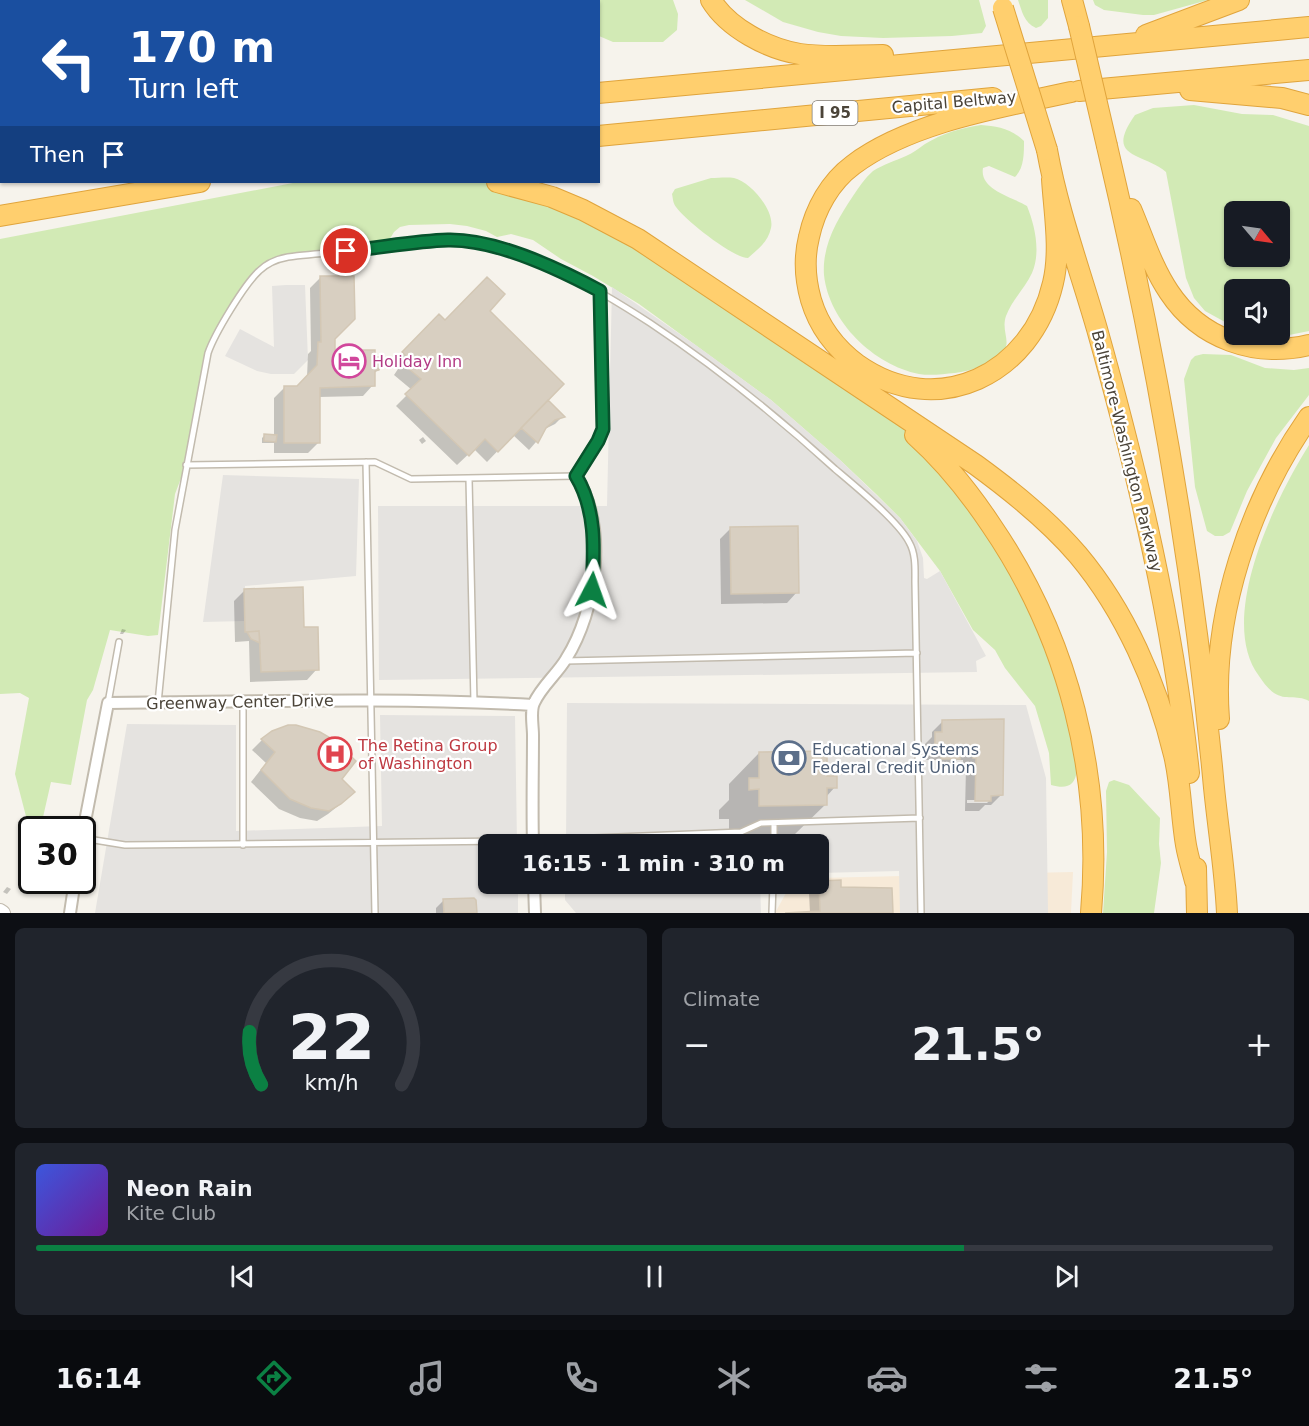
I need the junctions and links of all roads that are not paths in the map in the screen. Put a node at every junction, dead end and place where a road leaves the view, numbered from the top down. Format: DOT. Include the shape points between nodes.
graph roads {
  1 [pos="711,0"];
  2 [pos="1072,0"];
  3 [pos="1081,0"];
  4 [pos="1239,0"];
  5 [pos="1001,4"];
  6 [pos="1079,26"];
  7 [pos="1309,27"];
  8 [pos="1124,44"];
  9 [pos="982,57"];
  10 [pos="1309,70"];
  11 [pos="1143,86"];
  12 [pos="1071,92"];
  13 [pos="600,93"];
  14 [pos="1309,105"];
  15 [pos="600,136"];
  16 [pos="1109,154"];
  17 [pos="1052,179"];
  18 [pos="194,183"];
  19 [pos="501,183"];
  20 [pos="0,216"];
  21 [pos="600,291"];
  22 [pos="1309,345"];
  23 [pos="868,394"];
  24 [pos="1309,417"];
  25 [pos="366,462"];
  26 [pos="186,465"];
  27 [pos="576,476"];
  28 [pos="469,479"];
  29 [pos="119,642"];
  30 [pos="917,653"];
  31 [pos="565,661"];
  32 [pos="371,700"];
  33 [pos="243,702"];
  34 [pos="474,702"];
  35 [pos="108,703"];
  36 [pos="158,703"];
  37 [pos="532,705"];
  38 [pos="86,816"];
  39 [pos="920,818"];
  40 [pos="774,823"];
  41 [pos="533,834"];
  42 [pos="703,834"];
  43 [pos="774,834"];
  44 [pos="96,840"];
  45 [pos="374,843"];
  46 [pos="478,843"];
  47 [pos="243,845"];
  48 [pos="1195,881"];
  49 [pos="73,894"];
  50 [pos="534,894"];
  51 [pos="773,894"];
  52 [pos="1227,906"];
  53 [pos="70,913"];
  54 [pos="375,913"];
  55 [pos="535,913"];
  56 [pos="772,913"];
  57 [pos="921,913"];
  58 [pos="1091,913"];
  59 [pos="1197,913"];
  1 -- 9 [label="highway" via="751,36 800,54"];
  2 -- 6 [label="highway, Baltimore-Washington Parkway"];
  3 -- 6 [label="highway"];
  4 -- 8 [label="highway"];
  5 -- 17 [label="highway, Baltimore-Washington Parkway, bridge" via="1047,150"];
  6 -- 16 [label="highway, Baltimore-Washington Parkway, bridge"];
  7 -- 8 [label="highway"];
  8 -- 9 [label="highway"];
  9 -- 13 [label="highway"];
  10 -- 11 [label="highway, Capital Beltway / I 95"];
  11 -- 12 [label="highway, Capital Beltway / I 95"];
  11 -- 14 [label="highway" via="1282,98"];
  12 -- 15 [label="highway, Capital Beltway / I 95"];
  12 -- 17 [label="highway" via="971,113 883,147 842,174 816,212 806,247 809,292 826,334 864,369 902,386 956,386 981,378 1004,364 1039,324 1054,280"];
  16 -- 22 [label="highway" via="1156,269 1169,292 1197,323 1245,346 1279,350"];
  16 -- 52 [label="highway, Baltimore-Washington Parkway" via="1145,316 1181,518 1205,692"];
  17 -- 48 [label="highway, Baltimore-Washington Parkway" via="1097,329 1165,607 1191,788 1197,845"];
  18 -- 20 [label="highway"];
  19 -- 23 [label="highway" via="552,197 638,239"];
  21 -- 26 [label="lane" via="526,257 449,240 279,259 251,279 211,345"];
  21 -- 27 [label="street" via="603,429"];
  21 -- 30 [label="lane" via="742,388 902,532 915,564"];
  23 -- 48 [label="highway" via="1017,495 1079,556 1109,599 1144,667 1162,714 1175,757"];
  23 -- 58 [label="highway" via="930,448 958,480 1004,543 1043,617 1060,658 1084,750 1094,844"];
  24 -- 52 [label="highway" via="1259,505 1226,615 1218,708 1226,810"];
  25 -- 26 [label="lane"];
  25 -- 28 [label="lane" via="375,462 411,479"];
  25 -- 32 [label="lane"];
  26 -- 36 [label="lane" via="175,530"];
  27 -- 28 [label="lane"];
  27 -- 31 [label="street" via="587,499 592,523 594,568 587,613"];
  28 -- 34 [label="lane"];
  29 -- 35 [label="lane"];
  30 -- 31 [label="lane"];
  30 -- 39 [label="lane"];
  31 -- 37 [label="street"];
  32 -- 33 [label="street, Greenway Center Drive"];
  32 -- 34 [label="street, Greenway Center Drive"];
  32 -- 45 [label="lane"];
  33 -- 36 [label="street, Greenway Center Drive"];
  33 -- 47 [label="lane"];
  34 -- 37 [label="street, Greenway Center Drive"];
  35 -- 36 [label="street, Greenway Center Drive"];
  35 -- 38 [label="street"];
  37 -- 41 [label="street"];
  39 -- 40 [label="lane"];
  39 -- 57 [label="lane"];
  40 -- 42 [label="lane" via="761,823 741,832"];
  40 -- 43 [label="lane"];
  44 -- 47 [label="lane" via="125,845"];
  45 -- 46 [label="lane"];
  45 -- 47 [label="lane"];
  45 -- 54 [label="lane"];
  48 -- 59 [label="highway, Baltimore-Washington Parkway"];
  49 -- 53 [label="street"];
  50 -- 55 [label="street"];
  51 -- 56 [label="lane"];
}
